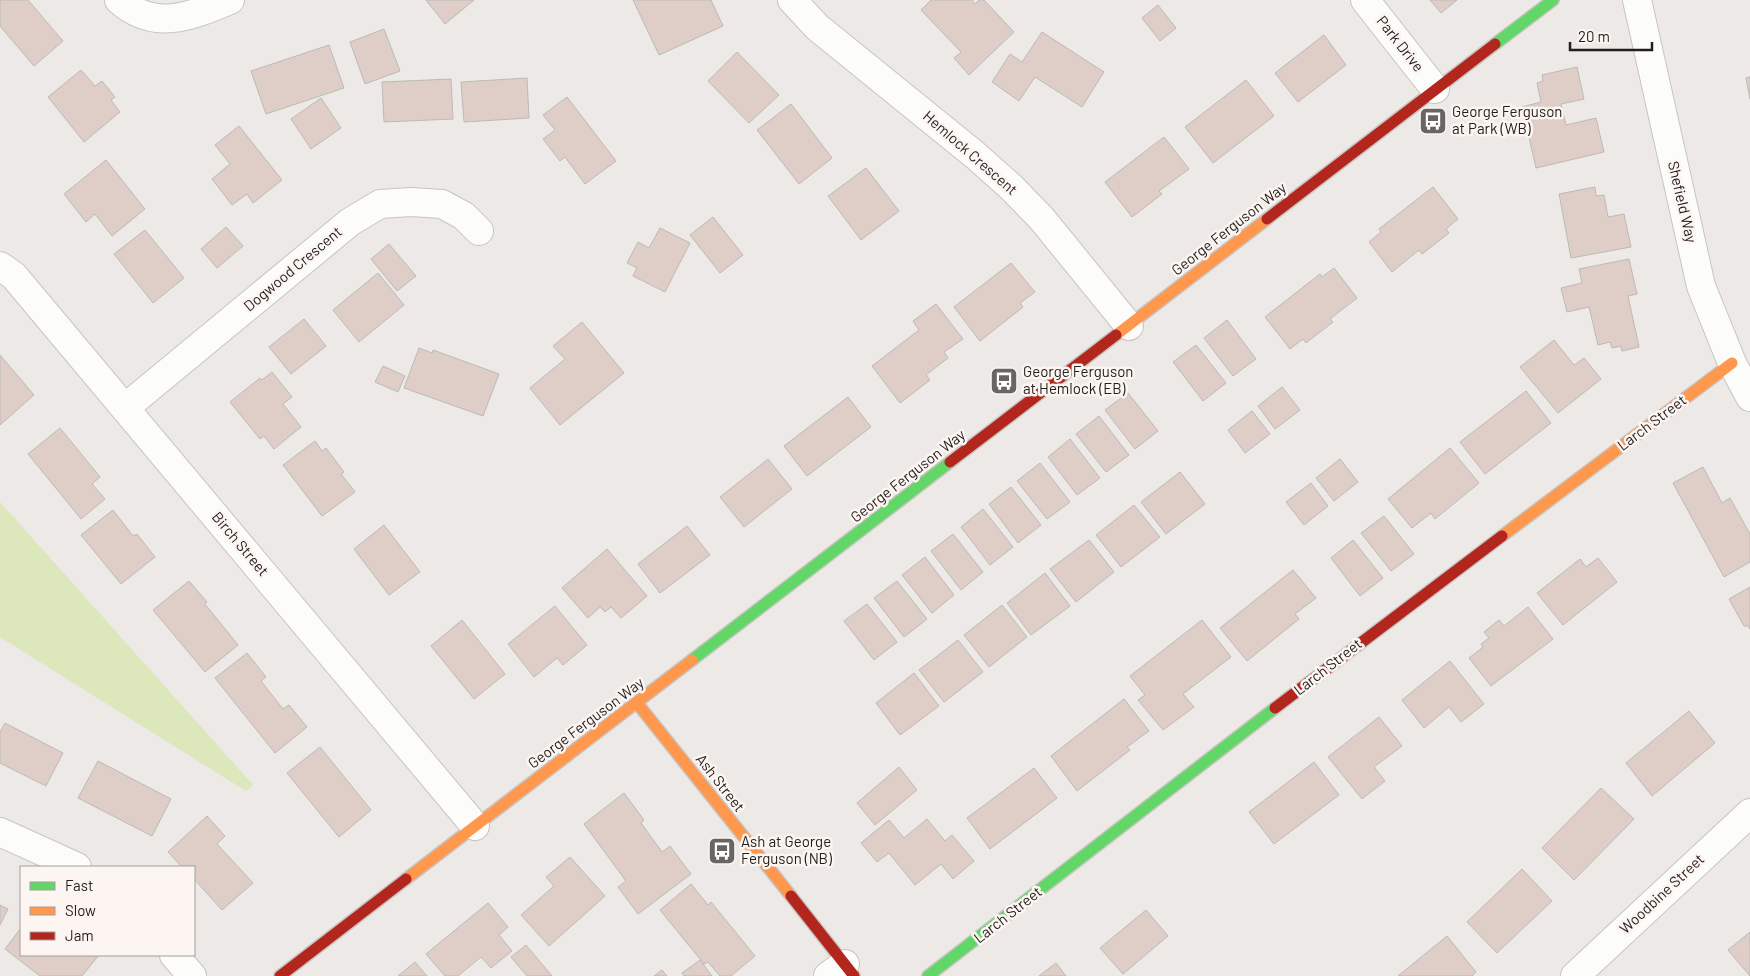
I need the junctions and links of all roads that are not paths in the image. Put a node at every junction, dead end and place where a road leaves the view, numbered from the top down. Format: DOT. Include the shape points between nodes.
graph roads {
  1 [pos="118,0"];
  2 [pos="230,0"];
  3 [pos="792,0"];
  4 [pos="1365,0"];
  5 [pos="1553,0"];
  6 [pos="1636,0"];
  7 [pos="1436,89"];
  8 [pos="479,231"];
  9 [pos="0,266"];
  10 [pos="1129,326"];
  11 [pos="1732,363"];
  12 [pos="1750,397"];
  13 [pos="126,407"];
  14 [pos="637,703"];
  15 [pos="1750,812"];
  16 [pos="474,826"];
  17 [pos="0,832"];
  18 [pos="75,866"];
  19 [pos="175,956"];
  20 [pos="842,972"];
  21 [pos="192,976"];
  22 [pos="280,976"];
  23 [pos="928,976"];
  24 [pos="1575,976"];
  1 -- 2 [label="street" via="143,15 162,19 194,15"];
  3 -- 10 [label="street, Hemlock Crescent" via="818,27 1011,187"];
  4 -- 7 [label="street, Park Drive"];
  5 -- 7 [label="main road, George Ferguson Way"];
  6 -- 11 [label="street, Shefield Way" via="1700,286"];
  7 -- 10 [label="main road, George Ferguson Way"];
  8 -- 13 [label="street, Dogwood Crescent" via="464,216 442,204 380,204 350,222"];
  9 -- 13 [label="street, Birch Street" via="14,276"];
  10 -- 14 [label="main road, George Ferguson Way"];
  11 -- 12 [label="street, Shefield Way"];
  11 -- 23 [label="main road, Larch Street" via="1361,642"];
  13 -- 16 [label="street, Birch Street"];
  14 -- 16 [label="main road, George Ferguson Way"];
  14 -- 20 [label="main road, Ash Street"];
  15 -- 24 [label="street, Woodbine Street"];
  16 -- 22 [label="main road, George Ferguson Way"];
  17 -- 18 [label="street"];
  19 -- 21 [label="street"];
}
